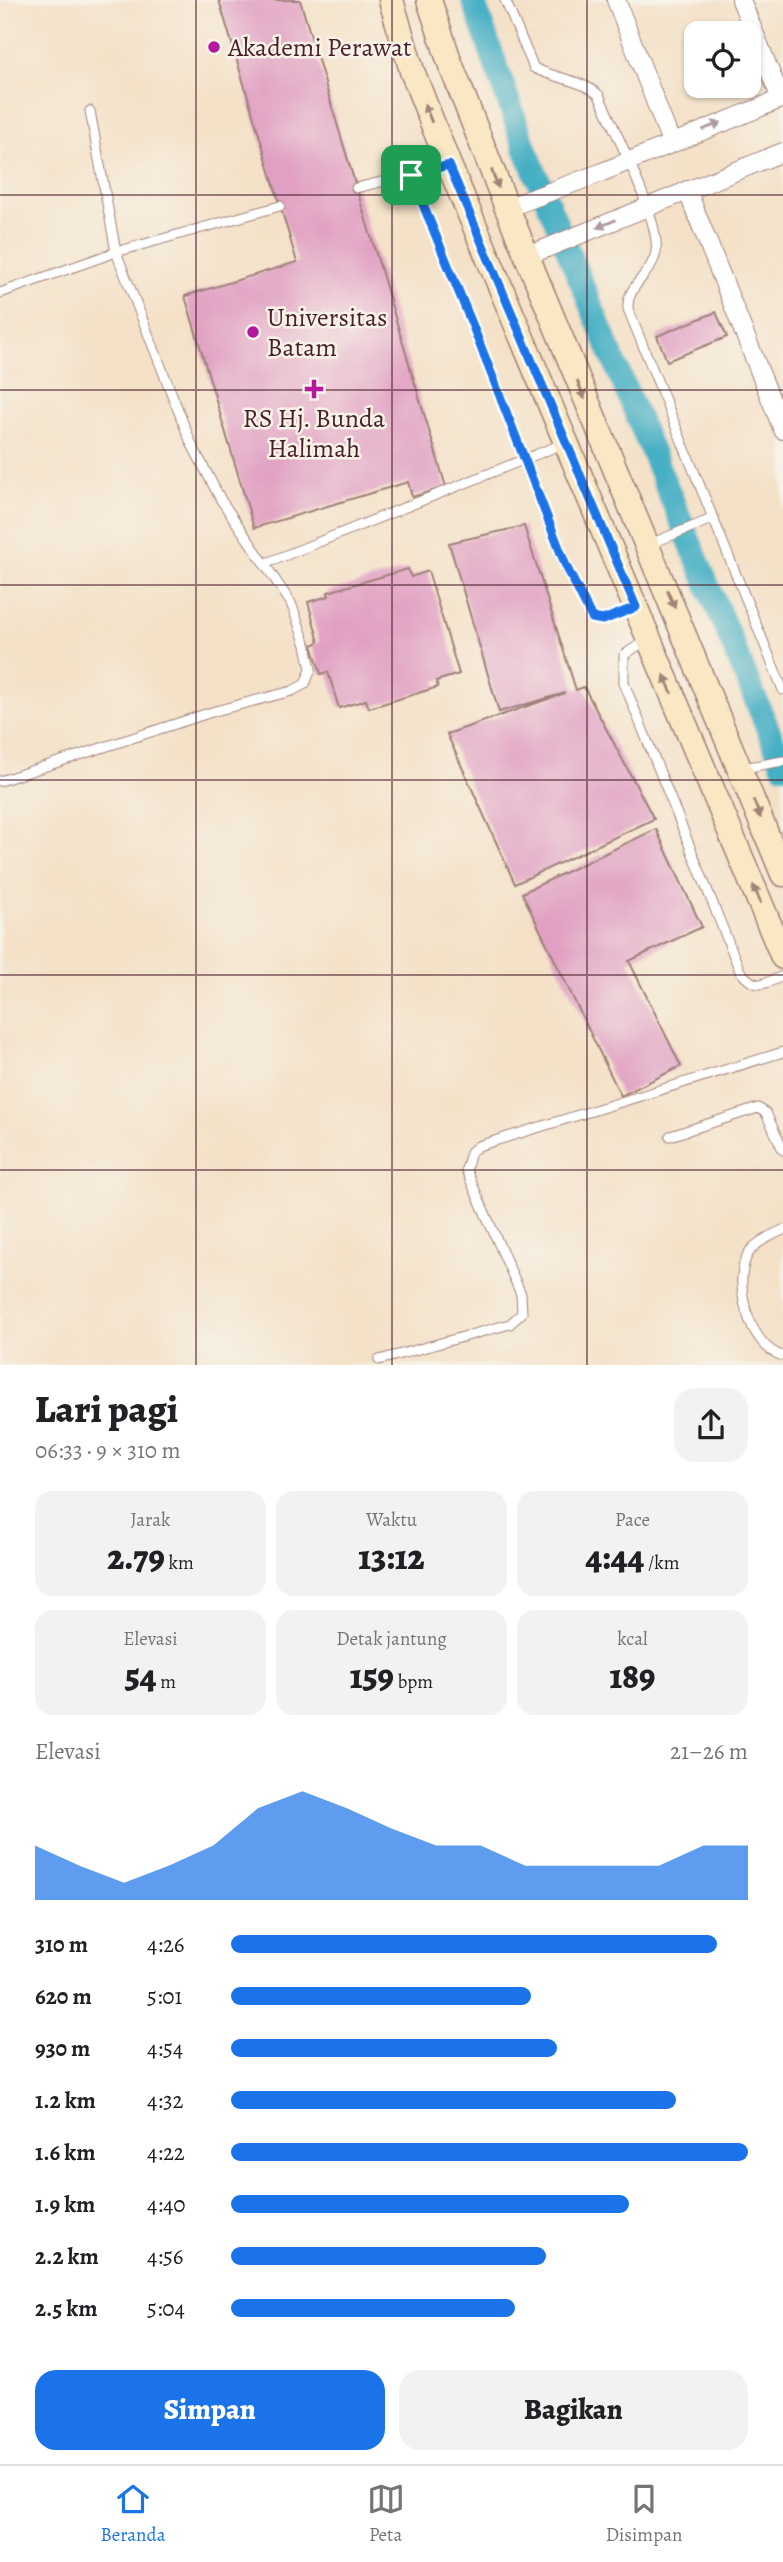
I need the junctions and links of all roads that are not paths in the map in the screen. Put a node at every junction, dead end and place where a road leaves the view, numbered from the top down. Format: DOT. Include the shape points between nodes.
graph roads {
  1 [pos="391,0"];
  2 [pos="429,0"];
  3 [pos="505,0"];
  4 [pos="616,0"];
  5 [pos="741,0"];
  6 [pos="782,98"];
  7 [pos="90,111"];
  8 [pos="671,142"];
  9 [pos="783,152"];
  10 [pos="628,160"];
  11 [pos="449,165"];
  12 [pos="411,175"];
  13 [pos="356,188"];
  14 [pos="687,190"];
  15 [pos="518,204"];
  16 [pos="280,206"];
  17 [pos="646,206"];
  18 [pos="116,252"];
  19 [pos="527,256"];
  20 [pos="0,293"];
  21 [pos="783,430"];
  22 [pos="566,442"];
  23 [pos="524,461"];
  24 [pos="714,518"];
  25 [pos="648,545"];
  26 [pos="264,564"];
  27 [pos="636,607"];
  28 [pos="649,638"];
  29 [pos="783,690"];
  30 [pos="783,761"];
  31 [pos="753,766"];
  32 [pos="1,777"];
  33 [pos="783,874"];
  34 [pos="783,957"];
  35 [pos="783,976"];
  36 [pos="783,1052"];
  37 [pos="670,1136"];
  38 [pos="783,1150"];
  39 [pos="783,1230"];
  40 [pos="783,1356"];
  41 [pos="379,1360"];
  11 -- 1 [label="main road, one-way" via="412,71"];
  2 -- 15 [label="main road, one-way" via="450,63"];
  3 -- 10 [label="lane" via="534,68 588,86 599,95"];
  4 -- 8 [label="street"];
  5 -- 6 [label="street"];
  8 -- 6 [label="street, one-way"];
  7 -- 18 [label="lane"];
  8 -- 10 [label="street"];
  9 -- 14 [label="street"];
  10 -- 15 [label="street"];
  10 -- 17 [label="lane"];
  11 -- 12 [label="lane"];
  11 -- 22 [label="main road"];
  12 -- 13 [label="lane"];
  12 -- 23 [label="lane"];
  14 -- 17 [label="street"];
  14 -- 21 [label="street"];
  15 -- 19 [label="main road"];
  16 -- 18 [label="lane"];
  17 -- 19 [label="street, one-way"];
  17 -- 24 [label="lane" via="657,236 656,253 651,267 631,290 628,309"];
  18 -- 20 [label="lane"];
  18 -- 26 [label="lane" via="191,443 221,500"];
  19 -- 25 [label="main road, one-way"];
  22 -- 23 [label="lane"];
  22 -- 27 [label="main road"];
  23 -- 26 [label="lane"];
  23 -- 27 [label="lane" via="592,618 603,620"];
  24 -- 25 [label="lane"];
  24 -- 29 [label="lane"];
  25 -- 31 [label="main road, one-way"];
  26 -- 32 [label="lane" via="291,603 306,645 311,669 305,684"];
  27 -- 28 [label="main road"];
  34 -- 28 [label="main road, one-way"];
  28 -- 35 [label="lane" via="624,655 624,682 645,739 740,971 760,985"];
  30 -- 31 [label="lane"];
  31 -- 33 [label="main road, one-way"];
  36 -- 41 [label="lane" via="478,1146 471,1152 466,1170 521,1294 522,1313 509,1324"];
  37 -- 38 [label="lane" via="758,1108 766,1113"];
  39 -- 40 [label="lane" via="750,1251 742,1283 751,1325 769,1350"];
}
